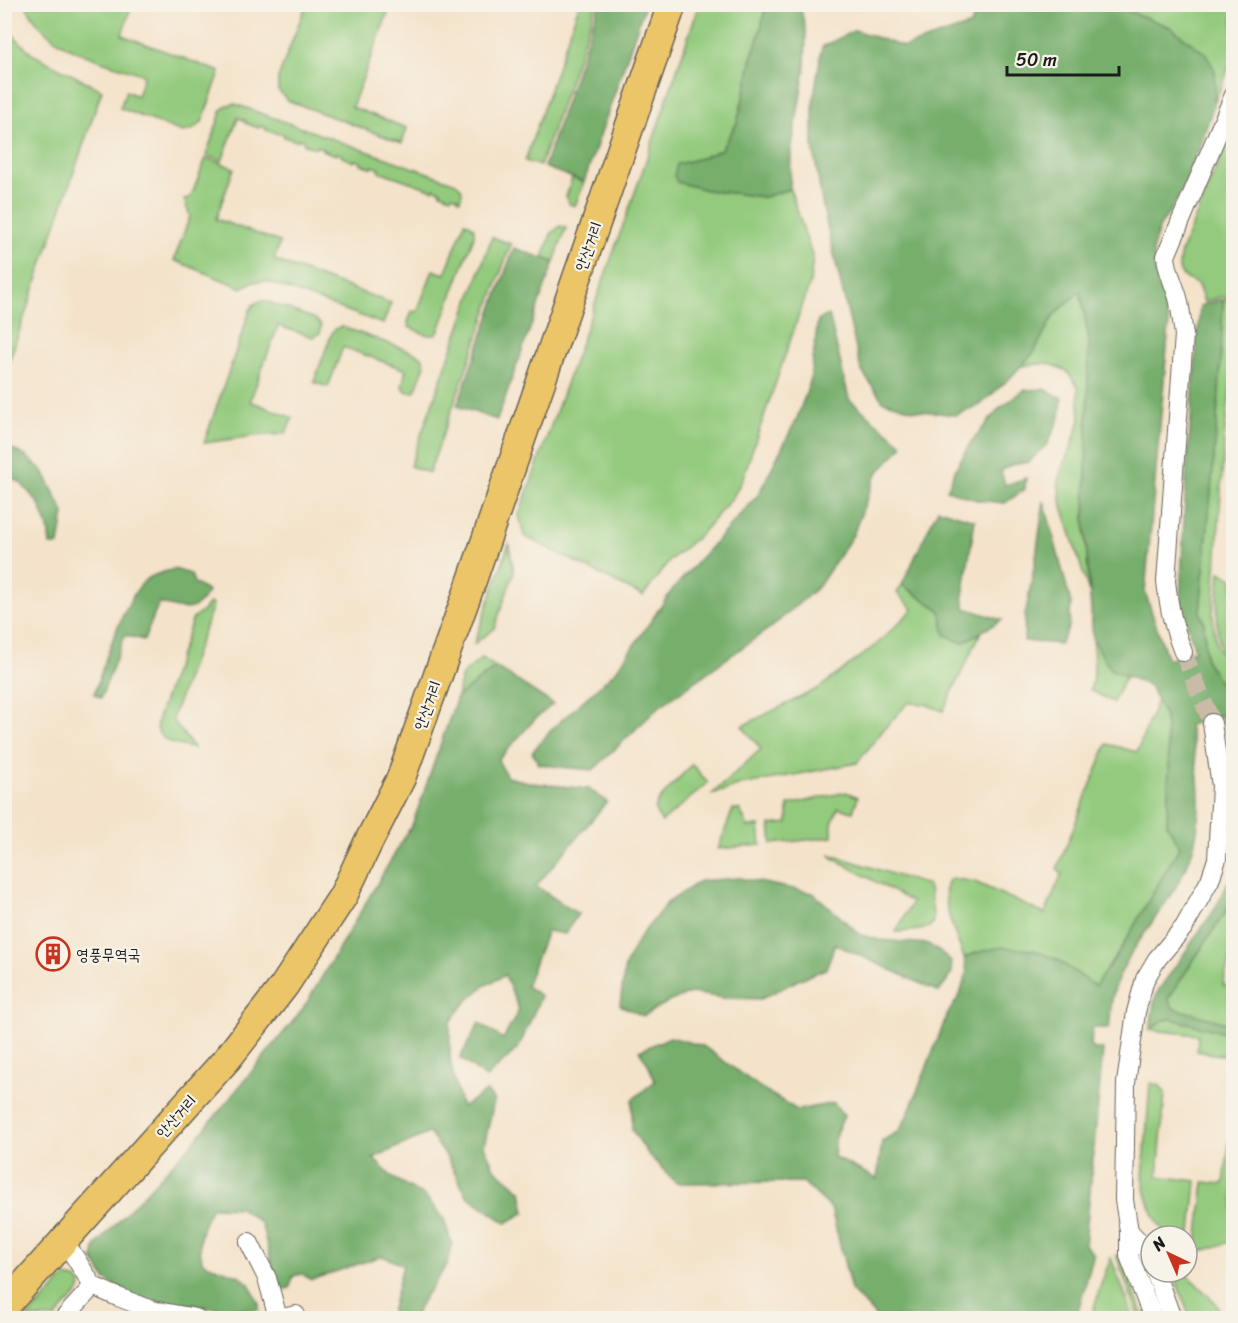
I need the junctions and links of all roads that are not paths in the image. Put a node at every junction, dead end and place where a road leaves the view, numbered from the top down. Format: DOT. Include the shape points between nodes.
graph roads {
  1 [pos="672,4"];
  2 [pos="1233,95"];
  3 [pos="1183,652"];
  4 [pos="1212,723"];
  5 [pos="1129,1231"];
  6 [pos="63,1240"];
  7 [pos="249,1242"];
  8 [pos="1139,1242"];
  9 [pos="1159,1284"];
  10 [pos="93,1286"];
  11 [pos="4,1307"];
  12 [pos="286,1317"];
  13 [pos="64,1318"];
  14 [pos="196,1318"];
  15 [pos="1153,1318"];
  16 [pos="1172,1318"];
  1 -- 6 [label="main road, 안산거리" via="401,778 343,896 284,986 227,1059"];
  2 -- 3 [label="street" via="1166,256 1184,335 1166,581 1174,629"];
  4 -- 5 [label="street" via="1221,786 1217,859 1184,927 1145,979 1136,1012 1126,1083 1124,1200"];
  5 -- 8 [label="street"];
  5 -- 15 [label="street" via="1129,1256"];
  6 -- 10 [label="street"];
  6 -- 11 [label="main road, 안산거리"];
  7 -- 12 [label="street"];
  9 -- 16 [label="street"];
  10 -- 13 [label="street"];
  10 -- 14 [label="street" via="152,1310"];
}
